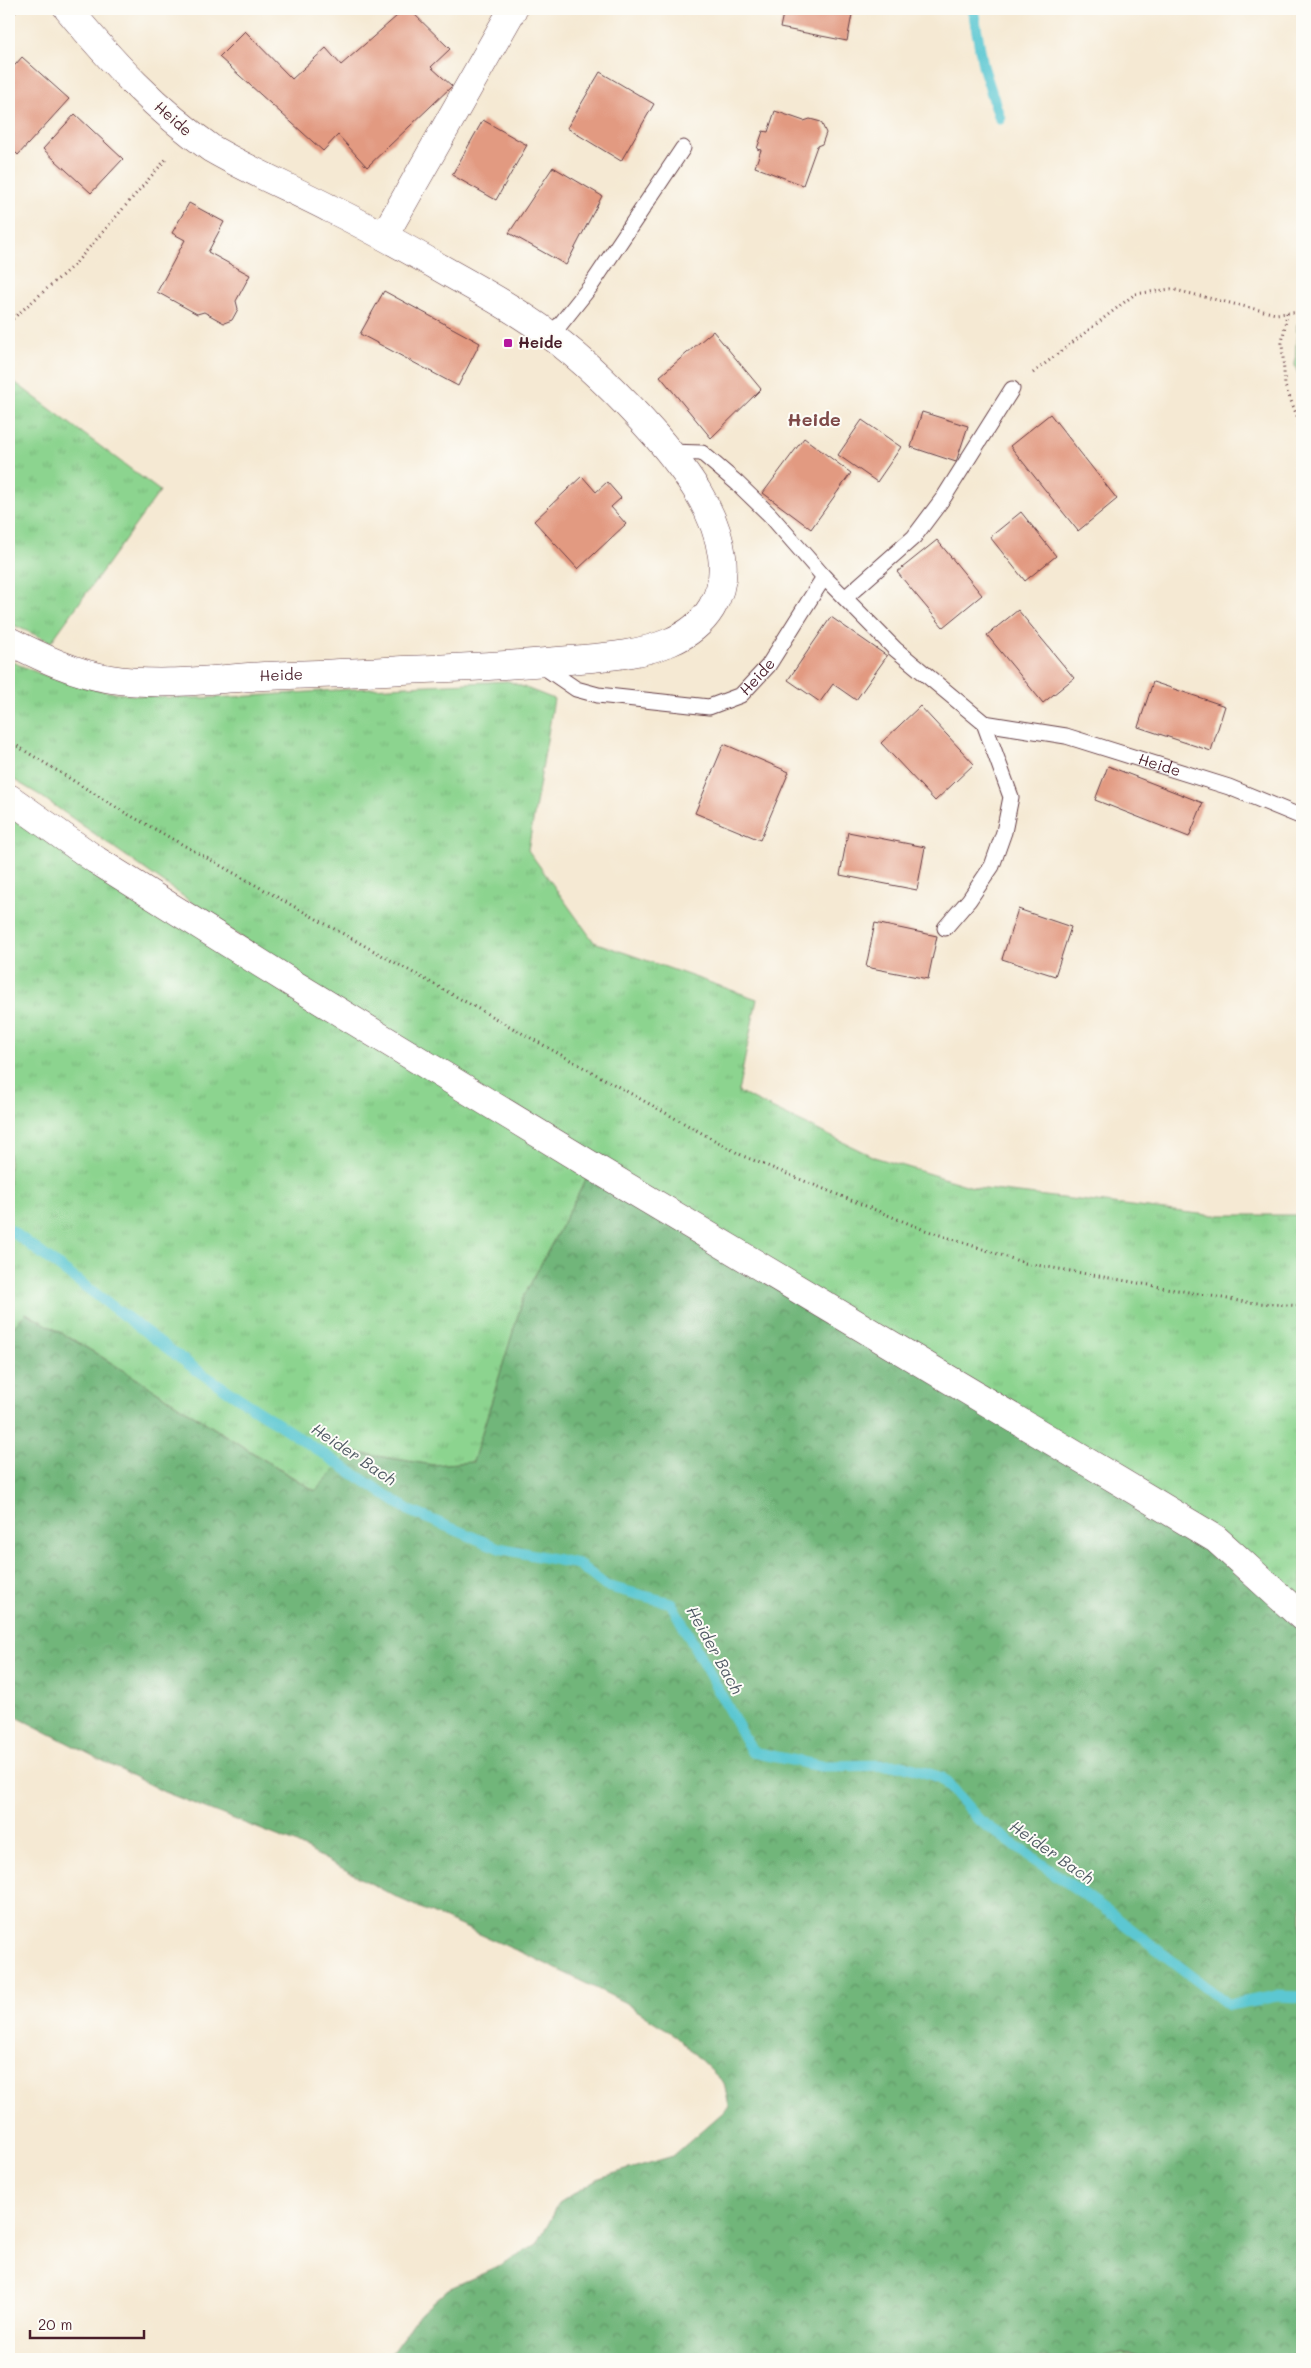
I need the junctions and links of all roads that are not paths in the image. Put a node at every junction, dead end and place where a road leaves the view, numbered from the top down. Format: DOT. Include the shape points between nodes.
graph roads {
  1 [pos="68,9"];
  2 [pos="512,9"];
  3 [pos="683,148"];
  4 [pos="384,236"];
  5 [pos="551,336"];
  6 [pos="1012,389"];
  7 [pos="669,452"];
  8 [pos="824,577"];
  9 [pos="845,598"];
  10 [pos="9,641"];
  11 [pos="536,663"];
  12 [pos="984,722"];
  13 [pos="9,798"];
  14 [pos="1302,817"];
  15 [pos="945,928"];
  16 [pos="1302,1617"];
  1 -- 4 [label="main road, Heide" via="130,79 188,132 238,164"];
  2 -- 4 [label="main road"];
  3 -- 5 [label="lane" via="590,287"];
  4 -- 5 [label="main road, Heide" via="500,302"];
  5 -- 7 [label="main road, Heide" via="600,377"];
  6 -- 9 [label="lane" via="944,497 914,537"];
  7 -- 8 [label="lane, Heide" via="702,453 770,515"];
  7 -- 11 [label="main road, Heide" via="699,494 720,543 722,581 719,596 710,612 685,635 649,648"];
  8 -- 9 [label="lane, Heide"];
  8 -- 11 [label="lane, Heide" via="768,666 741,695 709,707 583,691"];
  9 -- 12 [label="lane, Heide" via="895,649"];
  10 -- 11 [label="main road, Heide" via="75,669 111,679 207,681"];
  12 -- 14 [label="lane, Heide" via="1074,738 1229,787"];
  12 -- 15 [label="lane" via="1011,797 1004,832 992,866"];
  13 -- 16 [label="main road" via="96,860 292,983 1216,1539"];
}
